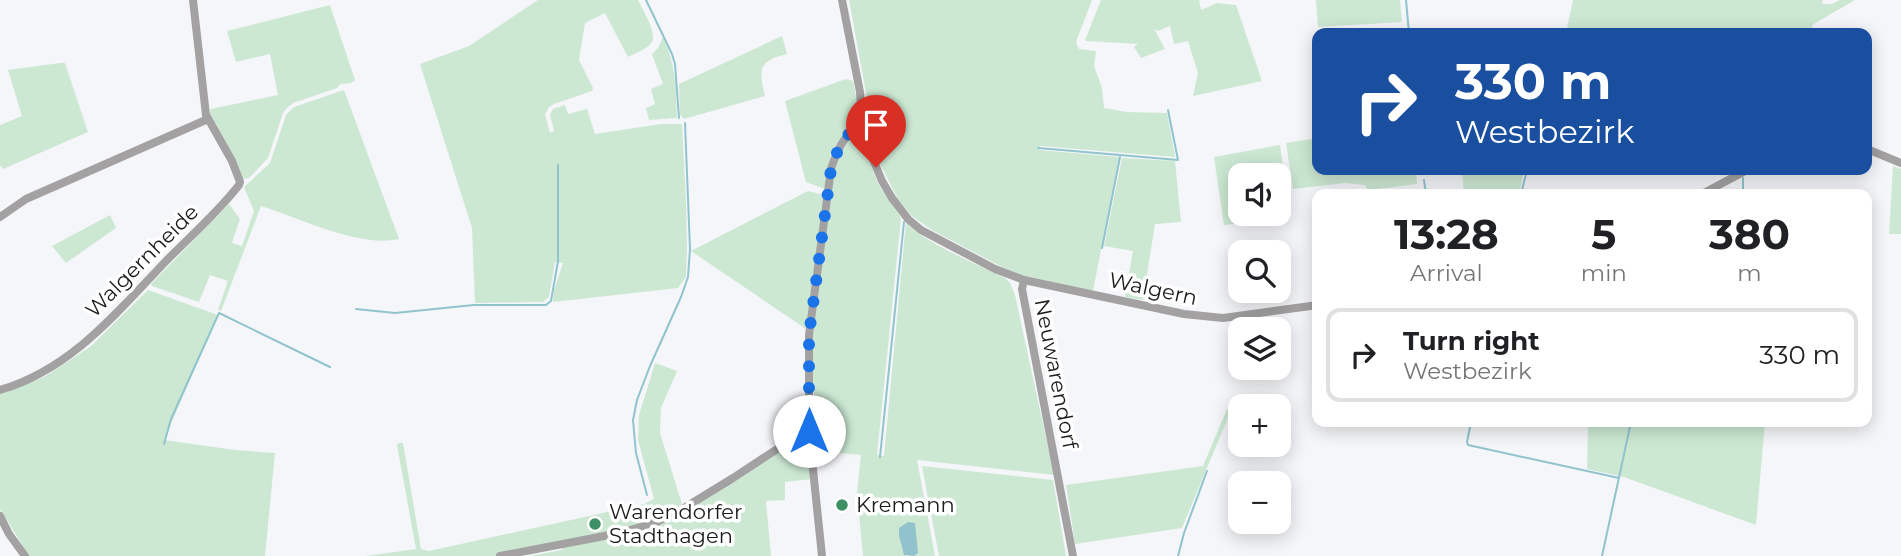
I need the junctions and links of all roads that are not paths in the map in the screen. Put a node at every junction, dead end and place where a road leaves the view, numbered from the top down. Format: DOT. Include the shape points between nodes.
graph roads {
  1 [pos="194,0"];
  2 [pos="842,0"];
  3 [pos="208,119"];
  4 [pos="862,124"];
  5 [pos="1872,151"];
  6 [pos="1901,163"];
  7 [pos="1738,175"];
  8 [pos="1711,189"];
  9 [pos="0,217"];
  10 [pos="1024,280"];
  11 [pos="1312,306"];
  12 [pos="0,390"];
  13 [pos="809,431"];
  14 [pos="0,516"];
  15 [pos="25,556"];
  16 [pos="500,556"];
  17 [pos="822,556"];
  18 [pos="1073,556"];
  1 -- 3 [label="street, Walgernheide"];
  2 -- 4 [label="street, Neuwarendorf"];
  3 -- 9 [label="street" via="26,199"];
  3 -- 12 [label="street, Walgernheide" via="240,185 75,352 42,373"];
  4 -- 10 [label="street, Neuwarendorf" via="882,181 915,225"];
  4 -- 13 [label="street" via="843,141 831,169 809,335"];
  5 -- 6 [label="street"];
  7 -- 8 [label="street"];
  10 -- 11 [label="street, Walgern" via="1200,317"];
  10 -- 18 [label="street, Neuwarendorf" via="1022,289"];
  13 -- 16 [label="street" via="657,522"];
  13 -- 17 [label="street"];
  14 -- 15 [label="street"];
}
